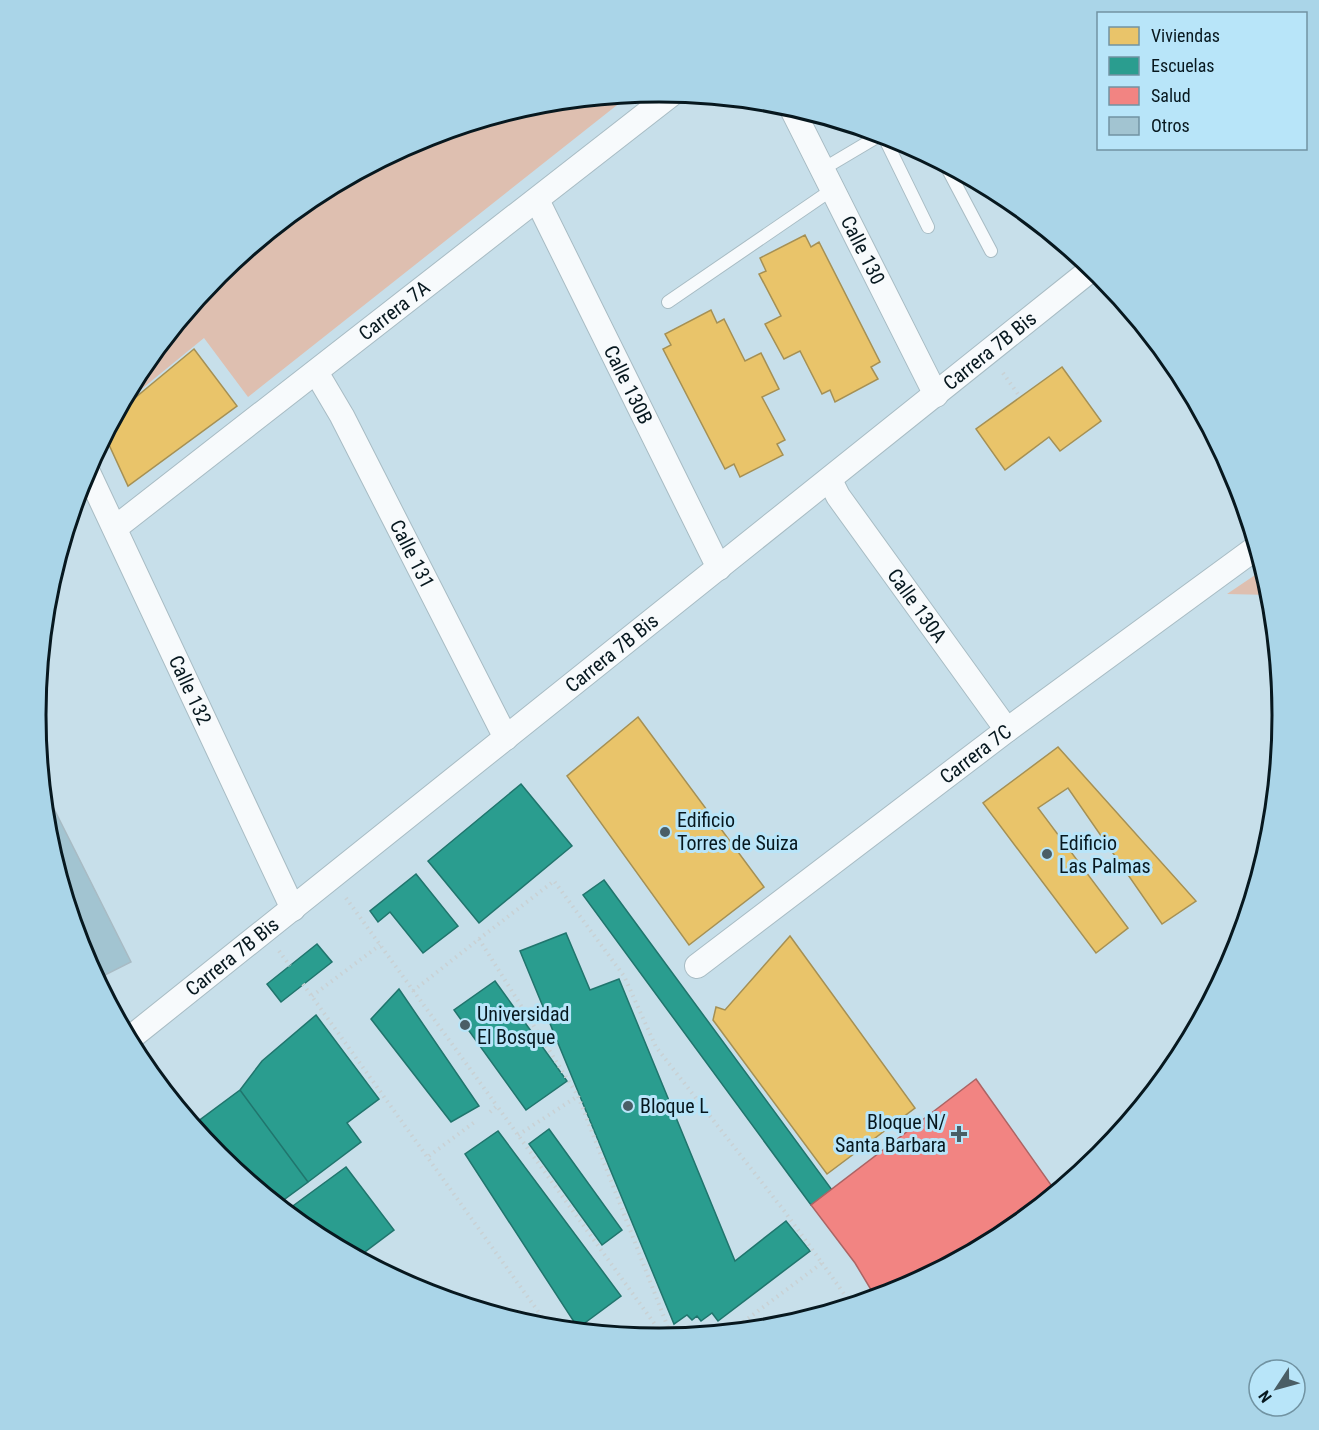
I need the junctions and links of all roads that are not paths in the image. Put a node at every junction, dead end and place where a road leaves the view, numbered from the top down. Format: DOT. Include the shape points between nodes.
graph roads {
  1 [pos="662,102"];
  2 [pos="797,118"];
  3 [pos="874,141"];
  4 [pos="889,147"];
  5 [pos="951,176"];
  6 [pos="828,179"];
  7 [pos="537,200"];
  8 [pos="928,227"];
  9 [pos="991,251"];
  10 [pos="1085,274"];
  11 [pos="668,302"];
  12 [pos="316,372"];
  13 [pos="936,395"];
  14 [pos="830,480"];
  15 [pos="92,481"];
  16 [pos="115,528"];
  17 [pos="1251,552"];
  18 [pos="719,568"];
  19 [pos="1007,730"];
  20 [pos="506,738"];
  21 [pos="293,909"];
  22 [pos="697,966"];
  23 [pos="136,1033"];
  1 -- 7 [label="street, Carrera 7A"];
  2 -- 6 [label="street, Calle 130"];
  3 -- 6 [label="lane"];
  4 -- 8 [label="lane"];
  5 -- 9 [label="lane"];
  6 -- 11 [label="lane"];
  6 -- 13 [label="street, Calle 130"];
  7 -- 12 [label="street, Carrera 7A"];
  7 -- 18 [label="street, Calle 130B"];
  10 -- 13 [label="street, Carrera 7B Bis"];
  12 -- 16 [label="street, Carrera 7A"];
  12 -- 20 [label="street, Calle 131"];
  13 -- 14 [label="street, Carrera 7B Bis"];
  14 -- 18 [label="street, Carrera 7B Bis"];
  14 -- 19 [label="street, Calle 130A"];
  15 -- 16 [label="street, Calle 132"];
  16 -- 21 [label="street, Calle 132"];
  17 -- 19 [label="street, Carrera 7C"];
  18 -- 20 [label="street, Carrera 7B Bis"];
  19 -- 22 [label="street, Carrera 7C"];
  20 -- 21 [label="street, Carrera 7B Bis"];
  21 -- 23 [label="street, Carrera 7B Bis"];
}
